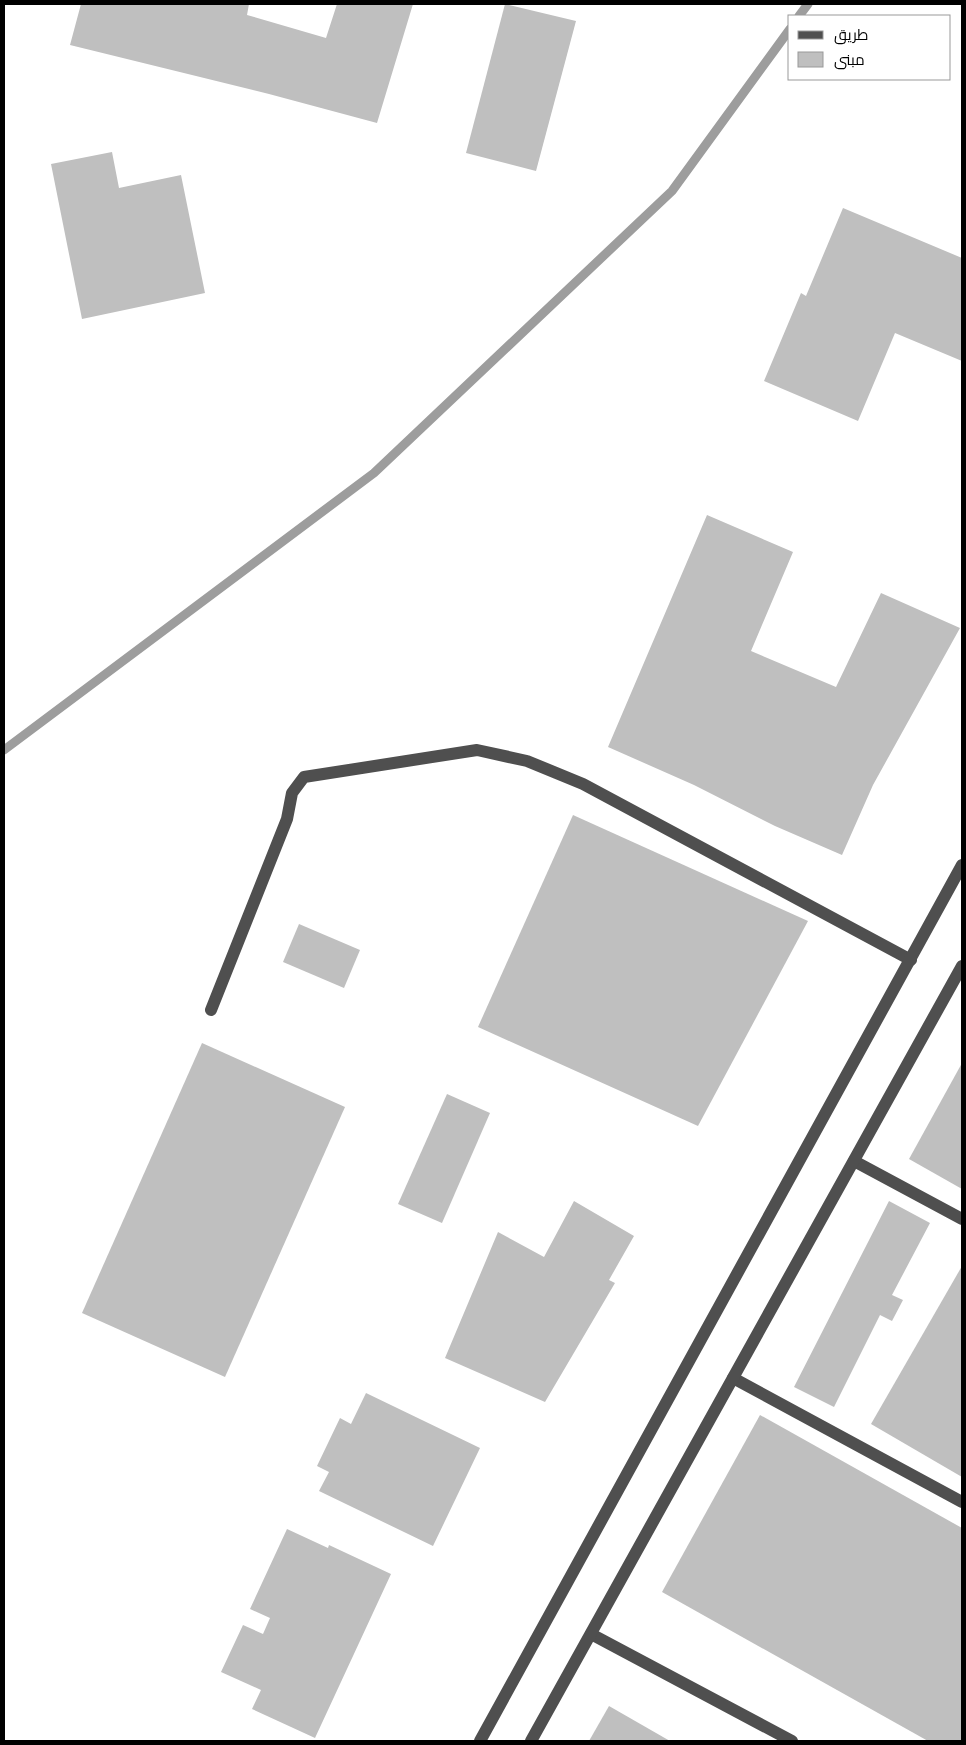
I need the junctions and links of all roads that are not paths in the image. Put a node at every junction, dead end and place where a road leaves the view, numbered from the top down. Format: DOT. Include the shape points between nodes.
graph roads {
  1 [pos="962,865"];
  2 [pos="911,960"];
  3 [pos="962,966"];
  4 [pos="211,1010"];
  5 [pos="854,1161"];
  6 [pos="962,1219"];
  7 [pos="733,1378"];
  8 [pos="962,1502"];
  9 [pos="591,1634"];
  10 [pos="480,1741"];
  11 [pos="531,1741"];
  12 [pos="792,1741"];
  1 -- 2 [label="street"];
  2 -- 4 [label="street" via="583,784 527,761 477,750 304,777 292,793 286,819"];
  2 -- 10 [label="street"];
  3 -- 5 [label="street"];
  5 -- 6 [label="street"];
  5 -- 7 [label="street"];
  7 -- 8 [label="street"];
  7 -- 9 [label="street"];
  9 -- 11 [label="street"];
  9 -- 12 [label="street"];
}
